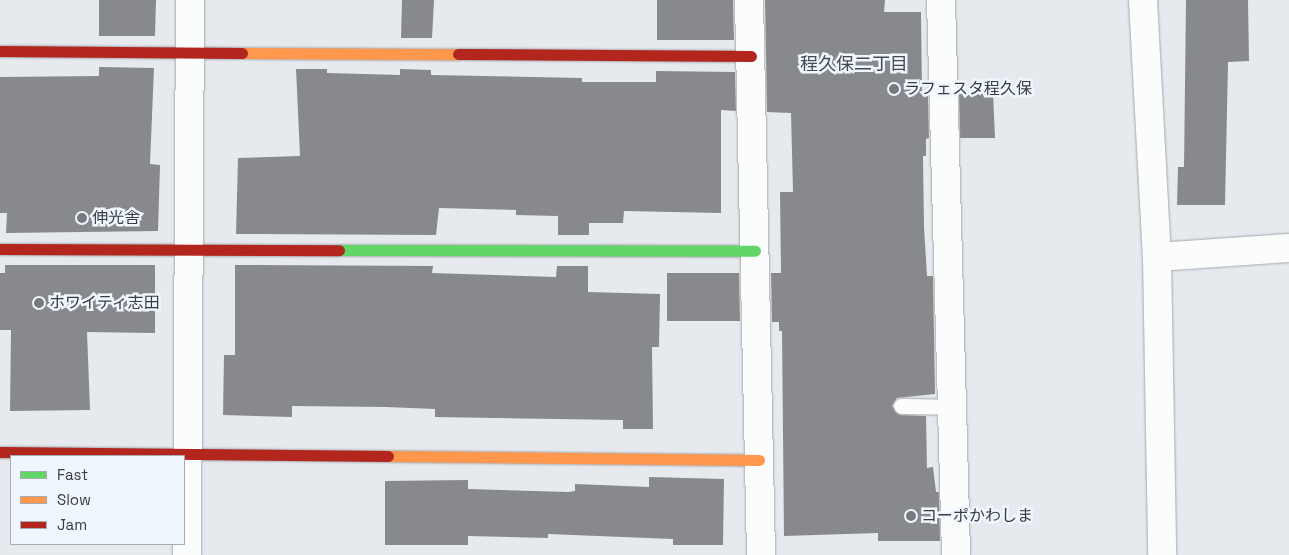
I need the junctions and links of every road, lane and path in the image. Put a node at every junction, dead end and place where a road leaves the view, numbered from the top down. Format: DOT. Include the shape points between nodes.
graph roads {
  1 [pos="190,0"];
  2 [pos="749,0"];
  3 [pos="941,0"];
  4 [pos="1143,0"];
  5 [pos="0,51"];
  6 [pos="190,53"];
  7 [pos="750,56"];
  8 [pos="1289,248"];
  9 [pos="0,249"];
  10 [pos="755,251"];
  11 [pos="188,252"];
  12 [pos="1157,256"];
  13 [pos="901,406"];
  14 [pos="952,407"];
  15 [pos="0,452"];
  16 [pos="188,454"];
  17 [pos="759,460"];
  18 [pos="188,555"];
  19 [pos="761,555"];
  20 [pos="956,555"];
  21 [pos="1162,555"];
  1 -- 6 [label="street"];
  2 -- 7 [label="street"];
  3 -- 14 [label="street"];
  4 -- 12 [label="street"];
  5 -- 6 [label="street"];
  6 -- 7 [label="street"];
  6 -- 11 [label="street"];
  7 -- 10 [label="street"];
  8 -- 12 [label="street"];
  9 -- 11 [label="street"];
  10 -- 11 [label="street"];
  10 -- 17 [label="street"];
  11 -- 16 [label="street"];
  12 -- 21 [label="street"];
  13 -- 14 [label="lane"];
  14 -- 20 [label="street"];
  15 -- 16 [label="street"];
  16 -- 17 [label="street"];
  16 -- 18 [label="street"];
  17 -- 19 [label="street"];
}
